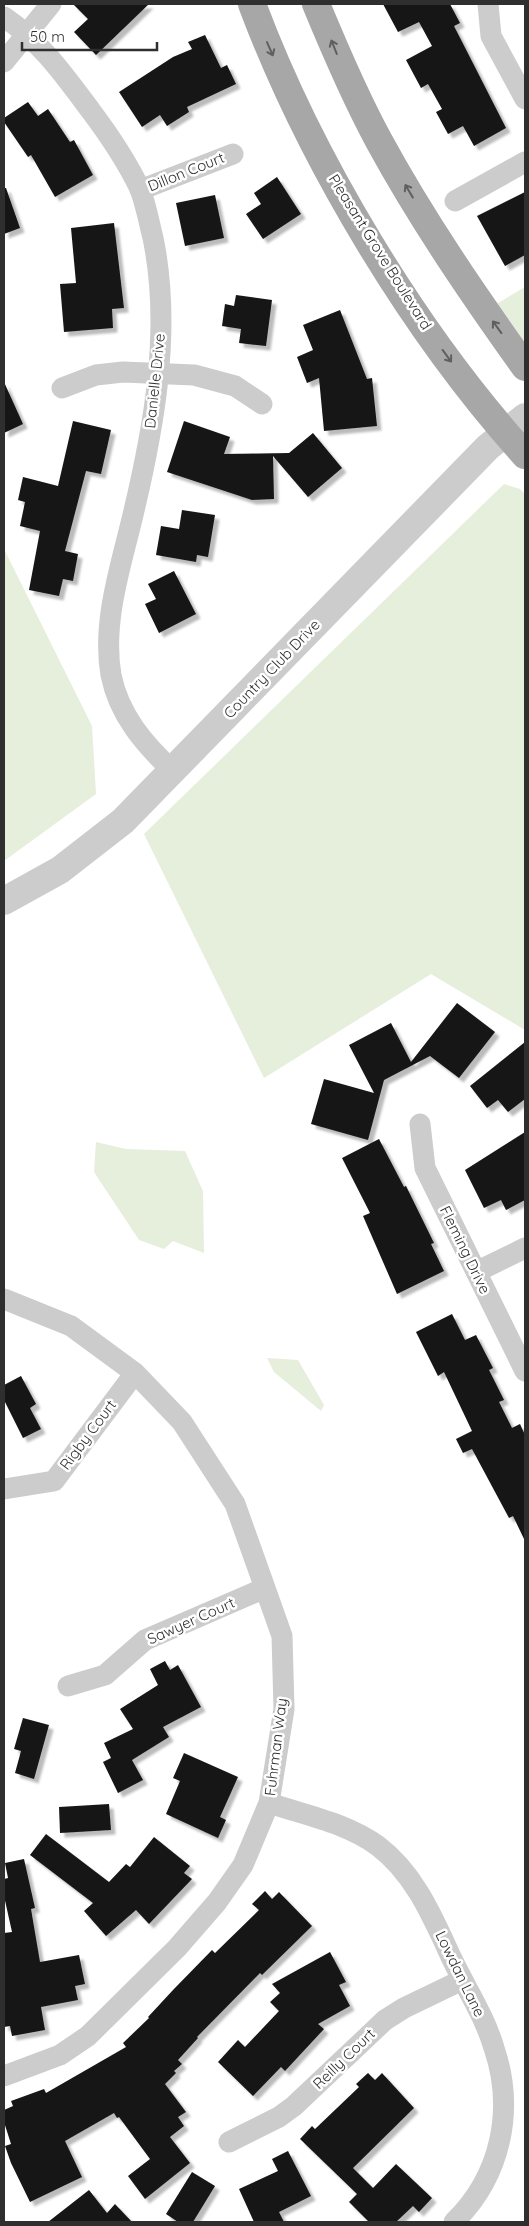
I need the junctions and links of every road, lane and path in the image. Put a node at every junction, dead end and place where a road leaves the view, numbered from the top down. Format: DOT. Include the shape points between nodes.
graph roads {
  1 [pos="51,4"];
  2 [pos="252,4"];
  3 [pos="316,4"];
  4 [pos="488,4"];
  5 [pos="4,18"];
  6 [pos="27,33"];
  7 [pos="4,62"];
  8 [pos="525,99"];
  9 [pos="233,154"];
  10 [pos="525,162"];
  11 [pos="140,190"];
  12 [pos="455,201"];
  13 [pos="525,367"];
  14 [pos="158,373"];
  15 [pos="62,388"];
  16 [pos="262,404"];
  17 [pos="515,424"];
  18 [pos="525,455"];
  19 [pos="173,771"];
  20 [pos="4,900"];
  21 [pos="420,1124"];
  22 [pos="525,1248"];
  23 [pos="476,1272"];
  24 [pos="4,1299"];
  25 [pos="525,1371"];
  26 [pos="135,1373"];
  27 [pos="4,1489"];
  28 [pos="266,1588"];
  29 [pos="68,1686"];
  30 [pos="269,1803"];
  31 [pos="462,1980"];
  32 [pos="4,2076"];
  33 [pos="229,2142"];
  34 [pos="454,2222"];
  1 -- 6 [label="street"];
  2 -- 17 [label="main road, Pleasant Grove Boulevard, one-way" via="293,99 352,213 414,310"];
  13 -- 3 [label="main road, one-way" via="479,301 379,141"];
  4 -- 8 [label="street" via="491,36"];
  5 -- 6 [label="street, Danielle Drive"];
  6 -- 7 [label="street"];
  6 -- 11 [label="street, Danielle Drive" via="53,60 106,131"];
  9 -- 11 [label="street, Dillon Court"];
  10 -- 12 [label="street"];
  11 -- 14 [label="street, Danielle Drive" via="158,266"];
  14 -- 15 [label="street" via="96,375"];
  14 -- 16 [label="street" via="194,375 235,386"];
  14 -- 19 [label="street, Danielle Drive" via="139,490 111,605 109,645 111,675 122,712 154,754"];
  17 -- 18 [label="main road, Pleasant Grove Boulevard"];
  17 -- 19 [label="street, Country Club Drive"];
  19 -- 20 [label="street, Country Club Drive" via="123,821 60,870"];
  21 -- 23 [label="street, Fleming Drive" via="425,1168"];
  22 -- 23 [label="street"];
  23 -- 25 [label="street, Fleming Drive"];
  24 -- 26 [label="street, Fuhrman Way" via="71,1326"];
  26 -- 27 [label="street, Rigby Court" via="54,1481"];
  26 -- 28 [label="street, Fuhrman Way" via="182,1422 235,1504"];
  28 -- 29 [label="street, Sawyer Court" via="146,1640 105,1675"];
  28 -- 30 [label="street, Fuhrman Way" via="282,1636 284,1700"];
  30 -- 31 [label="street, Lowdan Lane" via="359,1834 395,1861 429,1910"];
  30 -- 32 [label="street, Fuhrman Way" via="243,1865 217,1902 177,1948 73,2047 36,2066"];
  31 -- 33 [label="street, Reilly Court" via="385,2020 294,2106 271,2122"];
  31 -- 34 [label="street, Lowdan Lane" via="494,2046 504,2092 504,2116 500,2141 484,2185"];
}
